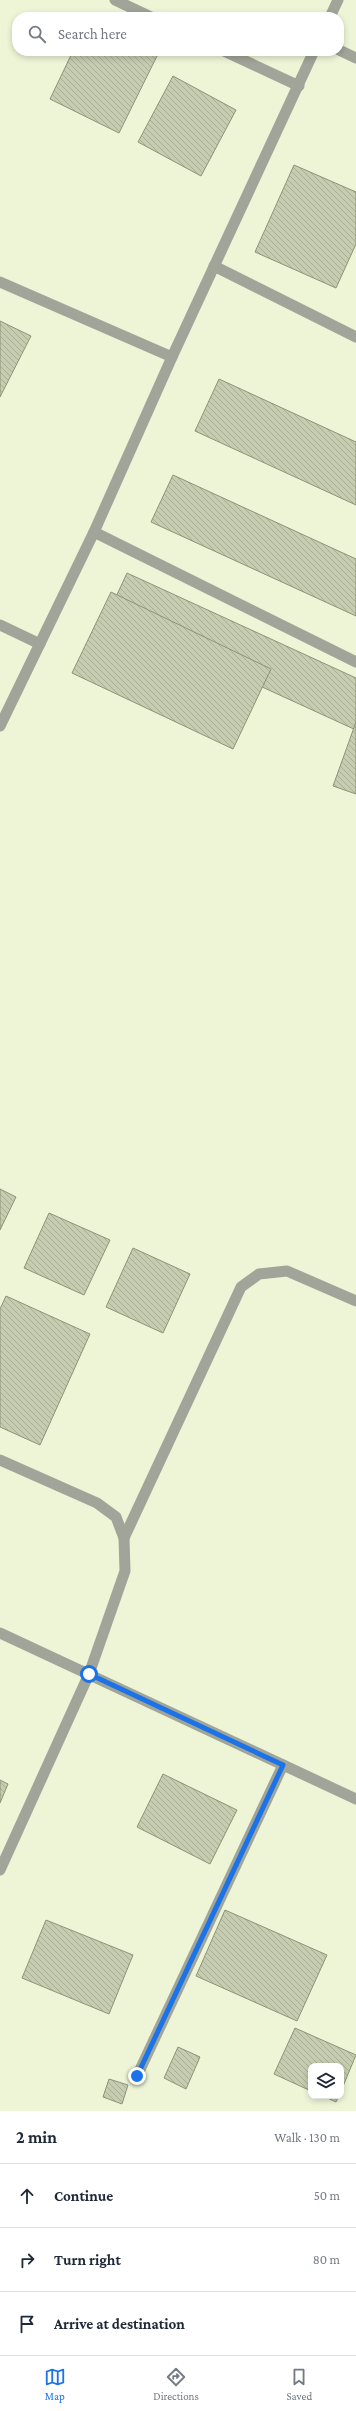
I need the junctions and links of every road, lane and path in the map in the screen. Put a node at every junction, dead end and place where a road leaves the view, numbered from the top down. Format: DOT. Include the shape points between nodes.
graph roads {
  1 [pos="115,0"];
  2 [pos="338,0"];
  3 [pos="140,12"];
  4 [pos="332,12"];
  5 [pos="344,52"];
  6 [pos="235,56"];
  7 [pos="312,56"];
  8 [pos="356,58"];
  9 [pos="299,86"];
  10 [pos="214,266"];
  11 [pos="0,282"];
  12 [pos="356,337"];
  13 [pos="172,357"];
  14 [pos="94,532"];
  15 [pos="0,625"];
  16 [pos="40,644"];
  17 [pos="356,662"];
  18 [pos="0,726"];
  19 [pos="356,1301"];
  20 [pos="0,1460"];
  21 [pos="124,1538"];
  22 [pos="0,1633"];
  23 [pos="89,1674"];
  24 [pos="283,1765"];
  25 [pos="356,1799"];
  26 [pos="0,1870"];
  27 [pos="137,2076"];
  1 -- 3 [label="street"];
  2 -- 4 [label="street"];
  5 -- 8 [label="street"];
  6 -- 9 [label="street"];
  7 -- 9 [label="street"];
  9 -- 10 [label="street"];
  10 -- 12 [label="street"];
  10 -- 13 [label="street"];
  11 -- 13 [label="street"];
  13 -- 14 [label="street"];
  14 -- 16 [label="street"];
  14 -- 17 [label="street"];
  15 -- 16 [label="street"];
  16 -- 18 [label="street"];
  19 -- 21 [label="street" via="287,1271 259,1274 241,1287"];
  20 -- 21 [label="street" via="97,1503 116,1517"];
  21 -- 23 [label="street" via="124,1571"];
  22 -- 23 [label="street"];
  23 -- 24 [label="street"];
  23 -- 26 [label="street"];
  24 -- 25 [label="street"];
  24 -- 27 [label="street"];
}
